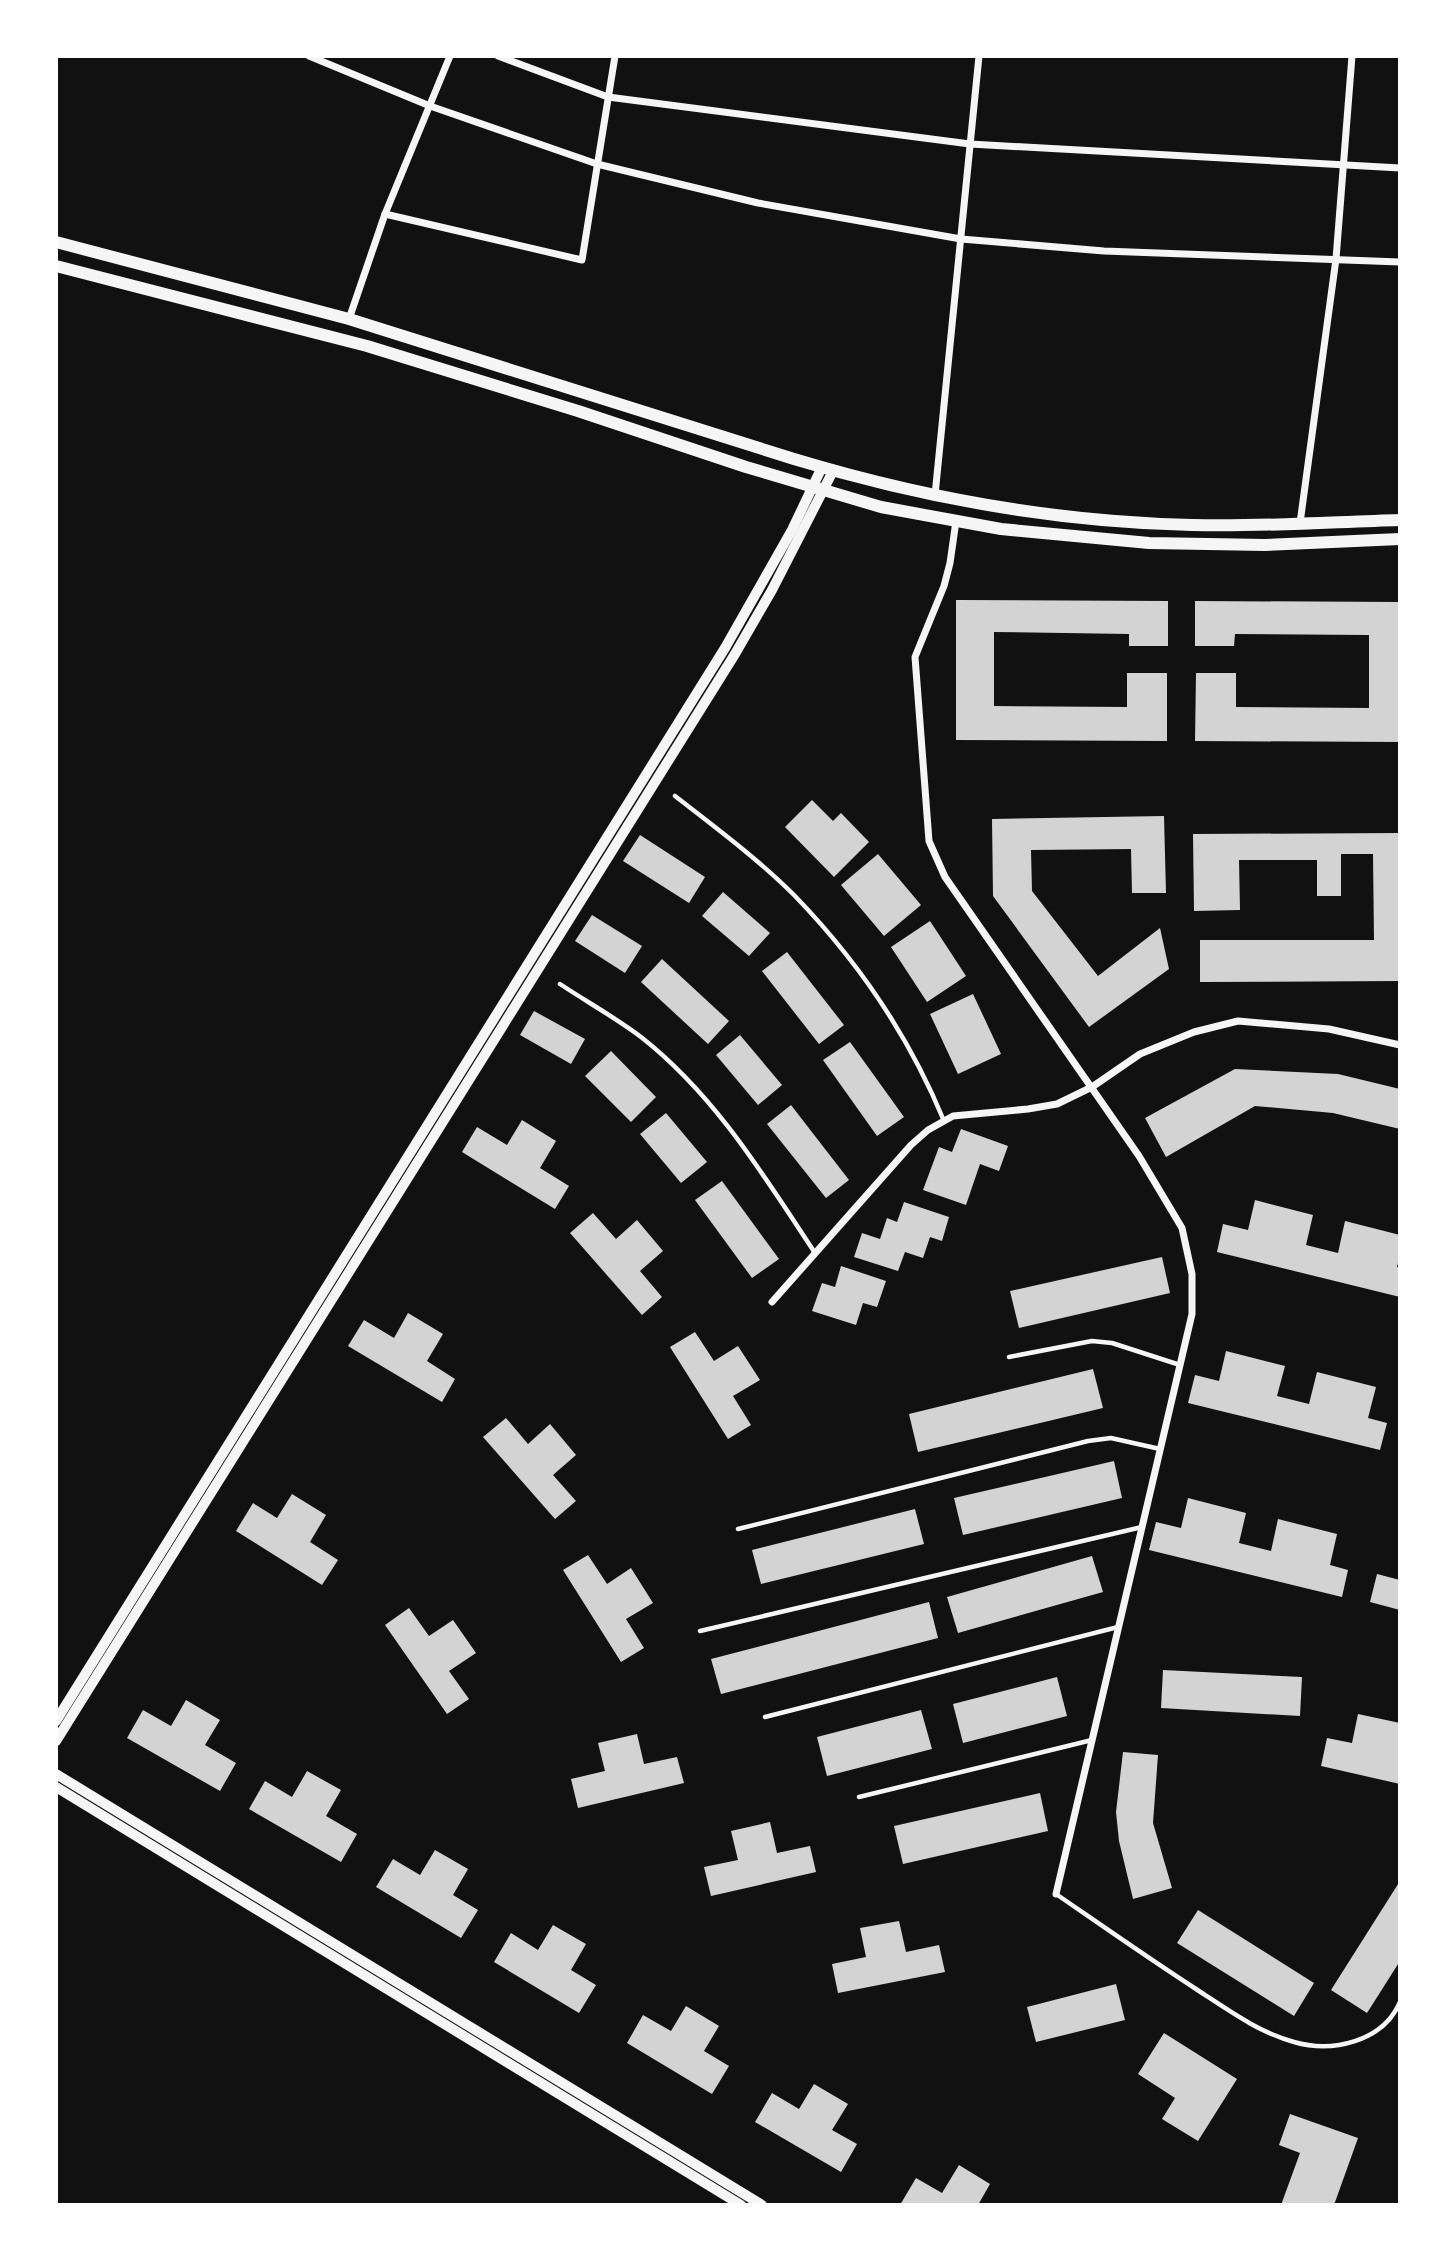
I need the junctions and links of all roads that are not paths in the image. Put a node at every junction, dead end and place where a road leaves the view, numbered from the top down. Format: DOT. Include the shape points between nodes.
graph roads {
  1 [pos="309,56"];
  2 [pos="450,56"];
  3 [pos="498,56"];
  4 [pos="615,56"];
  5 [pos="979,56"];
  6 [pos="1352,56"];
  7 [pos="608,97"];
  8 [pos="430,106"];
  9 [pos="970,144"];
  10 [pos="597,164"];
  11 [pos="1343,164"];
  12 [pos="1400,168"];
  13 [pos="385,214"];
  14 [pos="961,239"];
  15 [pos="56,242"];
  16 [pos="1336,259"];
  17 [pos="1400,262"];
  18 [pos="56,266"];
  19 [pos="349,319"];
  20 [pos="828,469"];
  21 [pos="818,489"];
  22 [pos="934,495"];
  23 [pos="1400,520"];
  24 [pos="956,522"];
  25 [pos="1300,523"];
  26 [pos="1400,539"];
  27 [pos="675,796"];
  28 [pos="560,984"];
  29 [pos="1400,1045"];
  30 [pos="1092,1087"];
  31 [pos="944,1121"];
  32 [pos="815,1253"];
  33 [pos="772,1302"];
  34 [pos="1009,1357"];
  35 [pos="1180,1365"];
  36 [pos="1160,1449"];
  37 [pos="1142,1527"];
  38 [pos="738,1529"];
  39 [pos="1118,1627"];
  40 [pos="701,1631"];
  41 [pos="765,1717"];
  42 [pos="56,1721"];
  43 [pos="1092,1740"];
  44 [pos="56,1741"];
  45 [pos="56,1774"];
  46 [pos="56,1787"];
  47 [pos="859,1797"];
  48 [pos="1056,1894"];
  49 [pos="1400,2002"];
  50 [pos="741,2205"];
  51 [pos="762,2205"];
  1 -- 8 [label="street"];
  2 -- 8 [label="street"];
  3 -- 7 [label="street"];
  4 -- 7 [label="street"];
  5 -- 9 [label="street"];
  6 -- 11 [label="street"];
  7 -- 9 [label="street"];
  7 -- 10 [label="street"];
  8 -- 10 [label="street"];
  8 -- 13 [label="street"];
  9 -- 11 [label="street"];
  9 -- 14 [label="street"];
  10 -- 13 [label="street" via="582,260"];
  10 -- 14 [label="street" via="758,203"];
  11 -- 12 [label="street"];
  11 -- 16 [label="street"];
  13 -- 19 [label="street"];
  14 -- 16 [label="street" via="1104,251"];
  14 -- 22 [label="street"];
  15 -- 19 [label="main road"];
  16 -- 17 [label="street"];
  16 -- 25 [label="street"];
  18 -- 21 [label="main road" via="367,346"];
  19 -- 20 [label="main road"];
  20 -- 21 [label="street"];
  20 -- 22 [label="main road"];
  21 -- 24 [label="main road"];
  21 -- 42 [label="street" via="725,648"];
  21 -- 44 [label="street" via="772,590 735,654"];
  22 -- 25 [label="main road" via="1097,519 1191,525"];
  23 -- 25 [label="main road"];
  24 -- 26 [label="main road" via="1161,544"];
  24 -- 30 [label="street" via="944,586 915,657 929,841 945,877"];
  27 -- 31 [label="lane" via="793,894 844,950 892,1018 928,1081"];
  28 -- 32 [label="lane" via="641,1037 698,1090 748,1151"];
  29 -- 30 [label="street" via="1329,1029 1238,1021 1194,1032 1140,1054"];
  30 -- 31 [label="street" via="1057,1104 966,1114"];
  30 -- 35 [label="street" via="1182,1228 1192,1274 1192,1314"];
  31 -- 32 [label="street" via="911,1145"];
  32 -- 33 [label="street"];
  34 -- 35 [label="lane" via="1092,1341"];
  35 -- 36 [label="street"];
  36 -- 37 [label="street"];
  36 -- 38 [label="lane" via="1111,1438 1088,1441"];
  37 -- 39 [label="street"];
  37 -- 40 [label="lane"];
  39 -- 41 [label="lane"];
  39 -- 43 [label="street"];
  43 -- 47 [label="lane"];
  43 -- 48 [label="street"];
  45 -- 51 [label="street"];
  46 -- 50 [label="street"];
  48 -- 49 [label="lane" via="1244,2020 1293,2042 1324,2047 1356,2041 1379,2031"];
}
